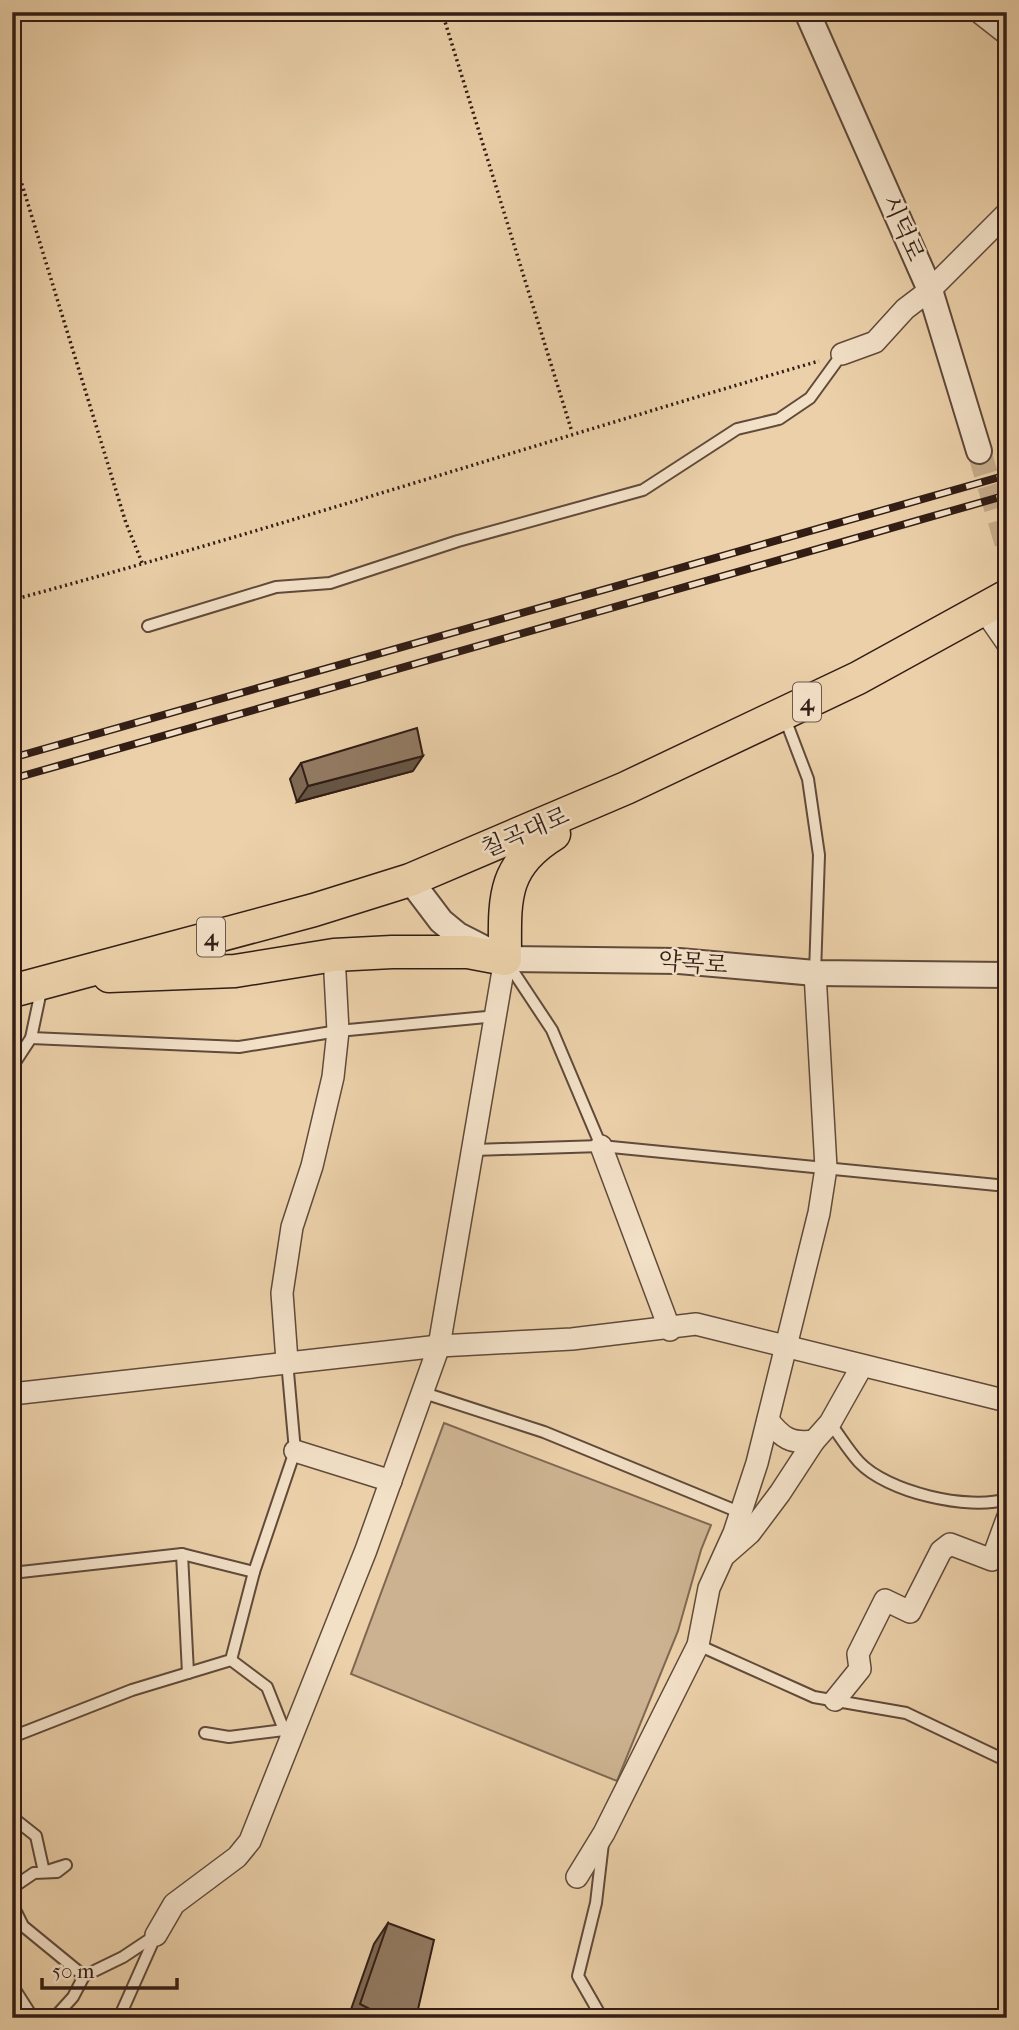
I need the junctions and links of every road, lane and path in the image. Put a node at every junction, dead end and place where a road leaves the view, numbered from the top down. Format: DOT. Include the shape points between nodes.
graph roads {
  1 [pos="442,12"];
  2 [pos="807,12"];
  3 [pos="979,12"];
  4 [pos="1007,34"];
  5 [pos="12,152"];
  6 [pos="1007,213"];
  7 [pos="930,290"];
  8 [pos="842,354"];
  9 [pos="572,432"];
  10 [pos="979,451"];
  11 [pos="143,565"];
  12 [pos="12,600"];
  13 [pos="995,602"];
  14 [pos="148,626"];
  15 [pos="1007,643"];
  16 [pos="783,714"];
  17 [pos="626,788"];
  18 [pos="410,880"];
  19 [pos="334,955"];
  20 [pos="505,959"];
  21 [pos="815,973"];
  22 [pos="1007,975"];
  23 [pos="42,984"];
  24 [pos="497,1016"];
  25 [pos="338,1031"];
  26 [pos="31,1038"];
  27 [pos="12,1067"];
  28 [pos="601,1146"];
  29 [pos="474,1150"];
  30 [pos="826,1168"];
  31 [pos="1007,1186"];
  32 [pos="670,1329"];
  33 [pos="439,1346"];
  34 [pos="786,1347"];
  35 [pos="288,1362"];
  36 [pos="862,1366"];
  37 [pos="421,1392"];
  38 [pos="12,1394"];
  39 [pos="1007,1401"];
  40 [pos="768,1419"];
  41 [pos="830,1423"];
  42 [pos="814,1441"];
  43 [pos="295,1451"];
  44 [pos="391,1481"];
  45 [pos="1007,1499"];
  46 [pos="739,1512"];
  47 [pos="1007,1519"];
  48 [pos="182,1554"];
  49 [pos="722,1558"];
  50 [pos="254,1572"];
  51 [pos="12,1573"];
  52 [pos="698,1645"];
  53 [pos="231,1660"];
  54 [pos="188,1673"];
  55 [pos="835,1700"];
  56 [pos="205,1733"];
  57 [pos="287,1736"];
  58 [pos="12,1737"];
  59 [pos="1007,1762"];
  60 [pos="12,1817"];
  61 [pos="604,1833"];
  62 [pos="577,1877"];
  63 [pos="12,1888"];
  64 [pos="12,1905"];
  65 [pos="156,1935"];
  66 [pos="84,1976"];
  67 [pos="12,1985"];
  68 [pos="33,2018"];
  69 [pos="54,2018"];
  70 [pos="119,2018"];
  71 [pos="602,2018"];
  1 -- 9 [label="path"];
  2 -- 7 [label="street, 시덕로"];
  3 -- 4 [label="street"];
  5 -- 11 [label="path"];
  6 -- 7 [label="street"];
  7 -- 8 [label="street" via="875,342"];
  7 -- 10 [label="street, 시덕로"];
  8 -- 9 [label="path"];
  8 -- 14 [label="lane" via="810,398 779,419 737,429 643,490 458,541 330,583 276,587"];
  9 -- 11 [label="path"];
  11 -- 12 [label="path"];
  13 -- 15 [label="street"];
  13 -- 16 [label="main road, 칠곡대로 / 4"];
  16 -- 17 [label="main road, 칠곡대로 / 4"];
  16 -- 21 [label="lane" via="808,779 820,855"];
  17 -- 18 [label="main road, 칠곡대로 / 4"];
  17 -- 20 [label="main road" via="522,858 510,878 505,905"];
  18 -- 20 [label="street, 약목로" via="441,921"];
  18 -- 23 [label="main road, 칠곡대로 / 4"];
  19 -- 20 [label="main road" via="468,952"];
  19 -- 23 [label="main road" via="234,971"];
  19 -- 25 [label="street"];
  20 -- 21 [label="street, 약목로" via="679,961"];
  20 -- 24 [label="street"];
  20 -- 28 [label="lane" via="552,1030"];
  21 -- 22 [label="street, 약목로"];
  21 -- 30 [label="street"];
  23 -- 26 [label="lane"];
  24 -- 25 [label="lane"];
  24 -- 29 [label="street"];
  25 -- 26 [label="lane" via="239,1047"];
  25 -- 35 [label="street" via="333,1077 290,1240 282,1293"];
  26 -- 27 [label="lane"];
  28 -- 29 [label="lane"];
  28 -- 30 [label="lane"];
  28 -- 32 [label="street"];
  29 -- 33 [label="street"];
  30 -- 31 [label="lane"];
  30 -- 34 [label="street"];
  32 -- 33 [label="street"];
  32 -- 34 [label="street" via="696,1324"];
  33 -- 35 [label="street"];
  33 -- 37 [label="street"];
  34 -- 36 [label="street"];
  34 -- 40 [label="street"];
  35 -- 38 [label="street"];
  35 -- 43 [label="lane"];
  36 -- 39 [label="street"];
  36 -- 41 [label="street"];
  37 -- 44 [label="street"];
  37 -- 46 [label="lane" via="544,1432"];
  40 -- 42 [label="street" via="781,1437 797,1443"];
  40 -- 46 [label="street"];
  41 -- 42 [label="street"];
  41 -- 45 [label="lane" via="860,1464 898,1487 945,1500"];
  42 -- 49 [label="street" via="750,1533"];
  43 -- 44 [label="street"];
  43 -- 50 [label="lane"];
  44 -- 57 [label="street"];
  46 -- 49 [label="street"];
  47 -- 55 [label="street" via="992,1560 950,1544 941,1551 910,1612 885,1600 858,1654 860,1669"];
  48 -- 50 [label="lane"];
  48 -- 51 [label="lane"];
  48 -- 54 [label="lane"];
  49 -- 52 [label="street" via="709,1588"];
  50 -- 53 [label="lane"];
  52 -- 55 [label="lane" via="814,1697"];
  52 -- 61 [label="street"];
  53 -- 54 [label="lane"];
  53 -- 57 [label="lane" via="267,1687"];
  54 -- 58 [label="lane"];
  55 -- 59 [label="lane" via="906,1713"];
  56 -- 57 [label="lane"];
  57 -- 65 [label="street" via="250,1841 237,1857 174,1905"];
  60 -- 63 [label="lane" via="36,1836 44,1872 66,1865 57,1872 34,1873"];
  61 -- 62 [label="street"];
  61 -- 71 [label="lane" via="596,1903 578,1976"];
  64 -- 66 [label="lane" via="23,1926"];
  65 -- 66 [label="lane"];
  65 -- 70 [label="lane"];
  66 -- 69 [label="lane"];
  67 -- 68 [label="lane"];
}
